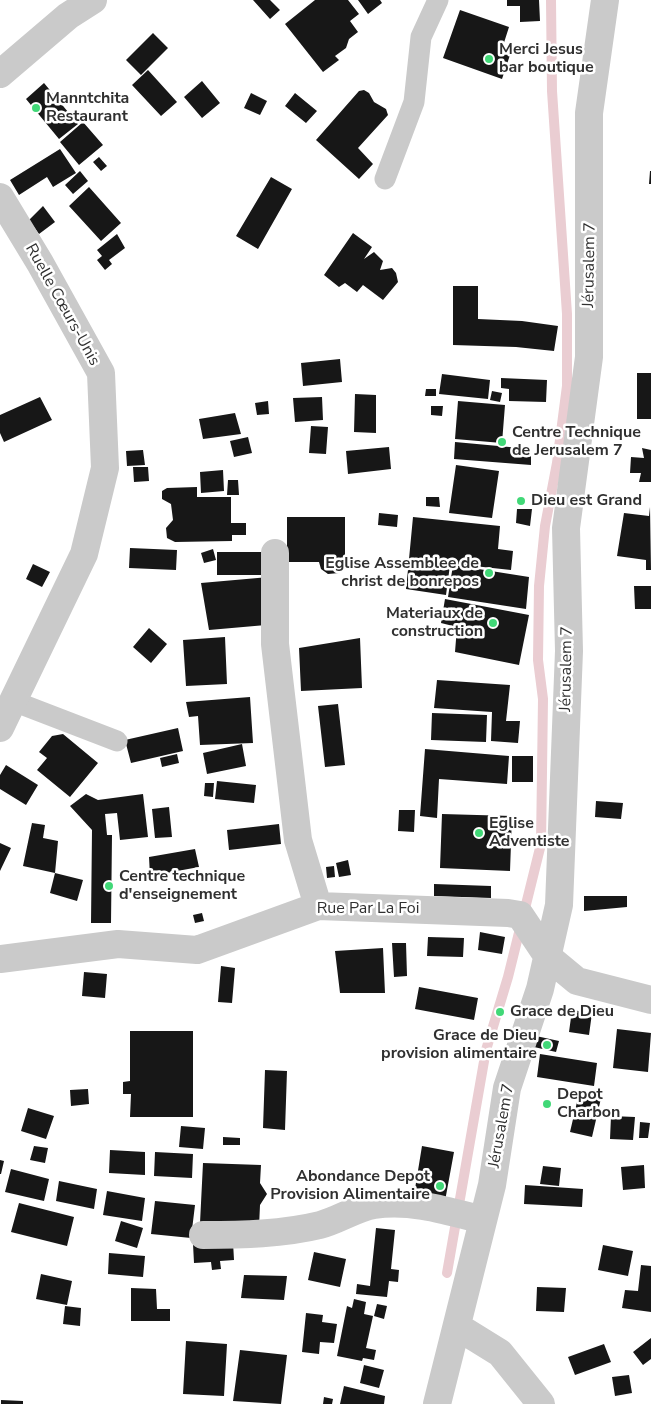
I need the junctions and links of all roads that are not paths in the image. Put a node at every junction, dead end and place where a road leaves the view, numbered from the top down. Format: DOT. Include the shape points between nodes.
graph roads {
  1 [pos="93,0"];
  2 [pos="438,0"];
  3 [pos="605,0"];
  4 [pos="0,74"];
  5 [pos="385,179"];
  6 [pos="0,197"];
  7 [pos="275,554"];
  8 [pos="13,701"];
  9 [pos="0,728"];
  10 [pos="117,741"];
  11 [pos="318,906"];
  12 [pos="548,957"];
  13 [pos="0,959"];
  14 [pos="651,1000"];
  15 [pos="483,1220"];
  16 [pos="203,1235"];
  17 [pos="458,1327"];
  18 [pos="438,1404"];
  19 [pos="541,1404"];
  1 -- 4 [label="street" via="68,16"];
  2 -- 5 [label="lane" via="421,36 414,102"];
  3 -- 12 [label="street, Jérusalem 7" via="589,113 589,357 566,528 569,651 560,905"];
  6 -- 8 [label="street, Ruelle Cœurs-Unis" via="100,374 105,468 84,554"];
  7 -- 11 [label="street" via="275,644 298,840"];
  8 -- 9 [label="street, Ruelle Cœurs-Unis"];
  8 -- 10 [label="lane"];
  11 -- 12 [label="street, Rue Par La Foi" via="520,915"];
  11 -- 13 [label="street, Rue Par La Foi" via="198,950 118,944"];
  12 -- 14 [label="street, Rue Par La Foi" via="577,981"];
  12 -- 15 [label="street, Jérusalem 7" via="507,1088 492,1185"];
  15 -- 16 [label="street" via="413,1205 373,1205 320,1225 259,1234"];
  15 -- 17 [label="street, Jérusalem 7"];
  17 -- 18 [label="street, Jérusalem 7"];
  17 -- 19 [label="street" via="500,1352"];
}
